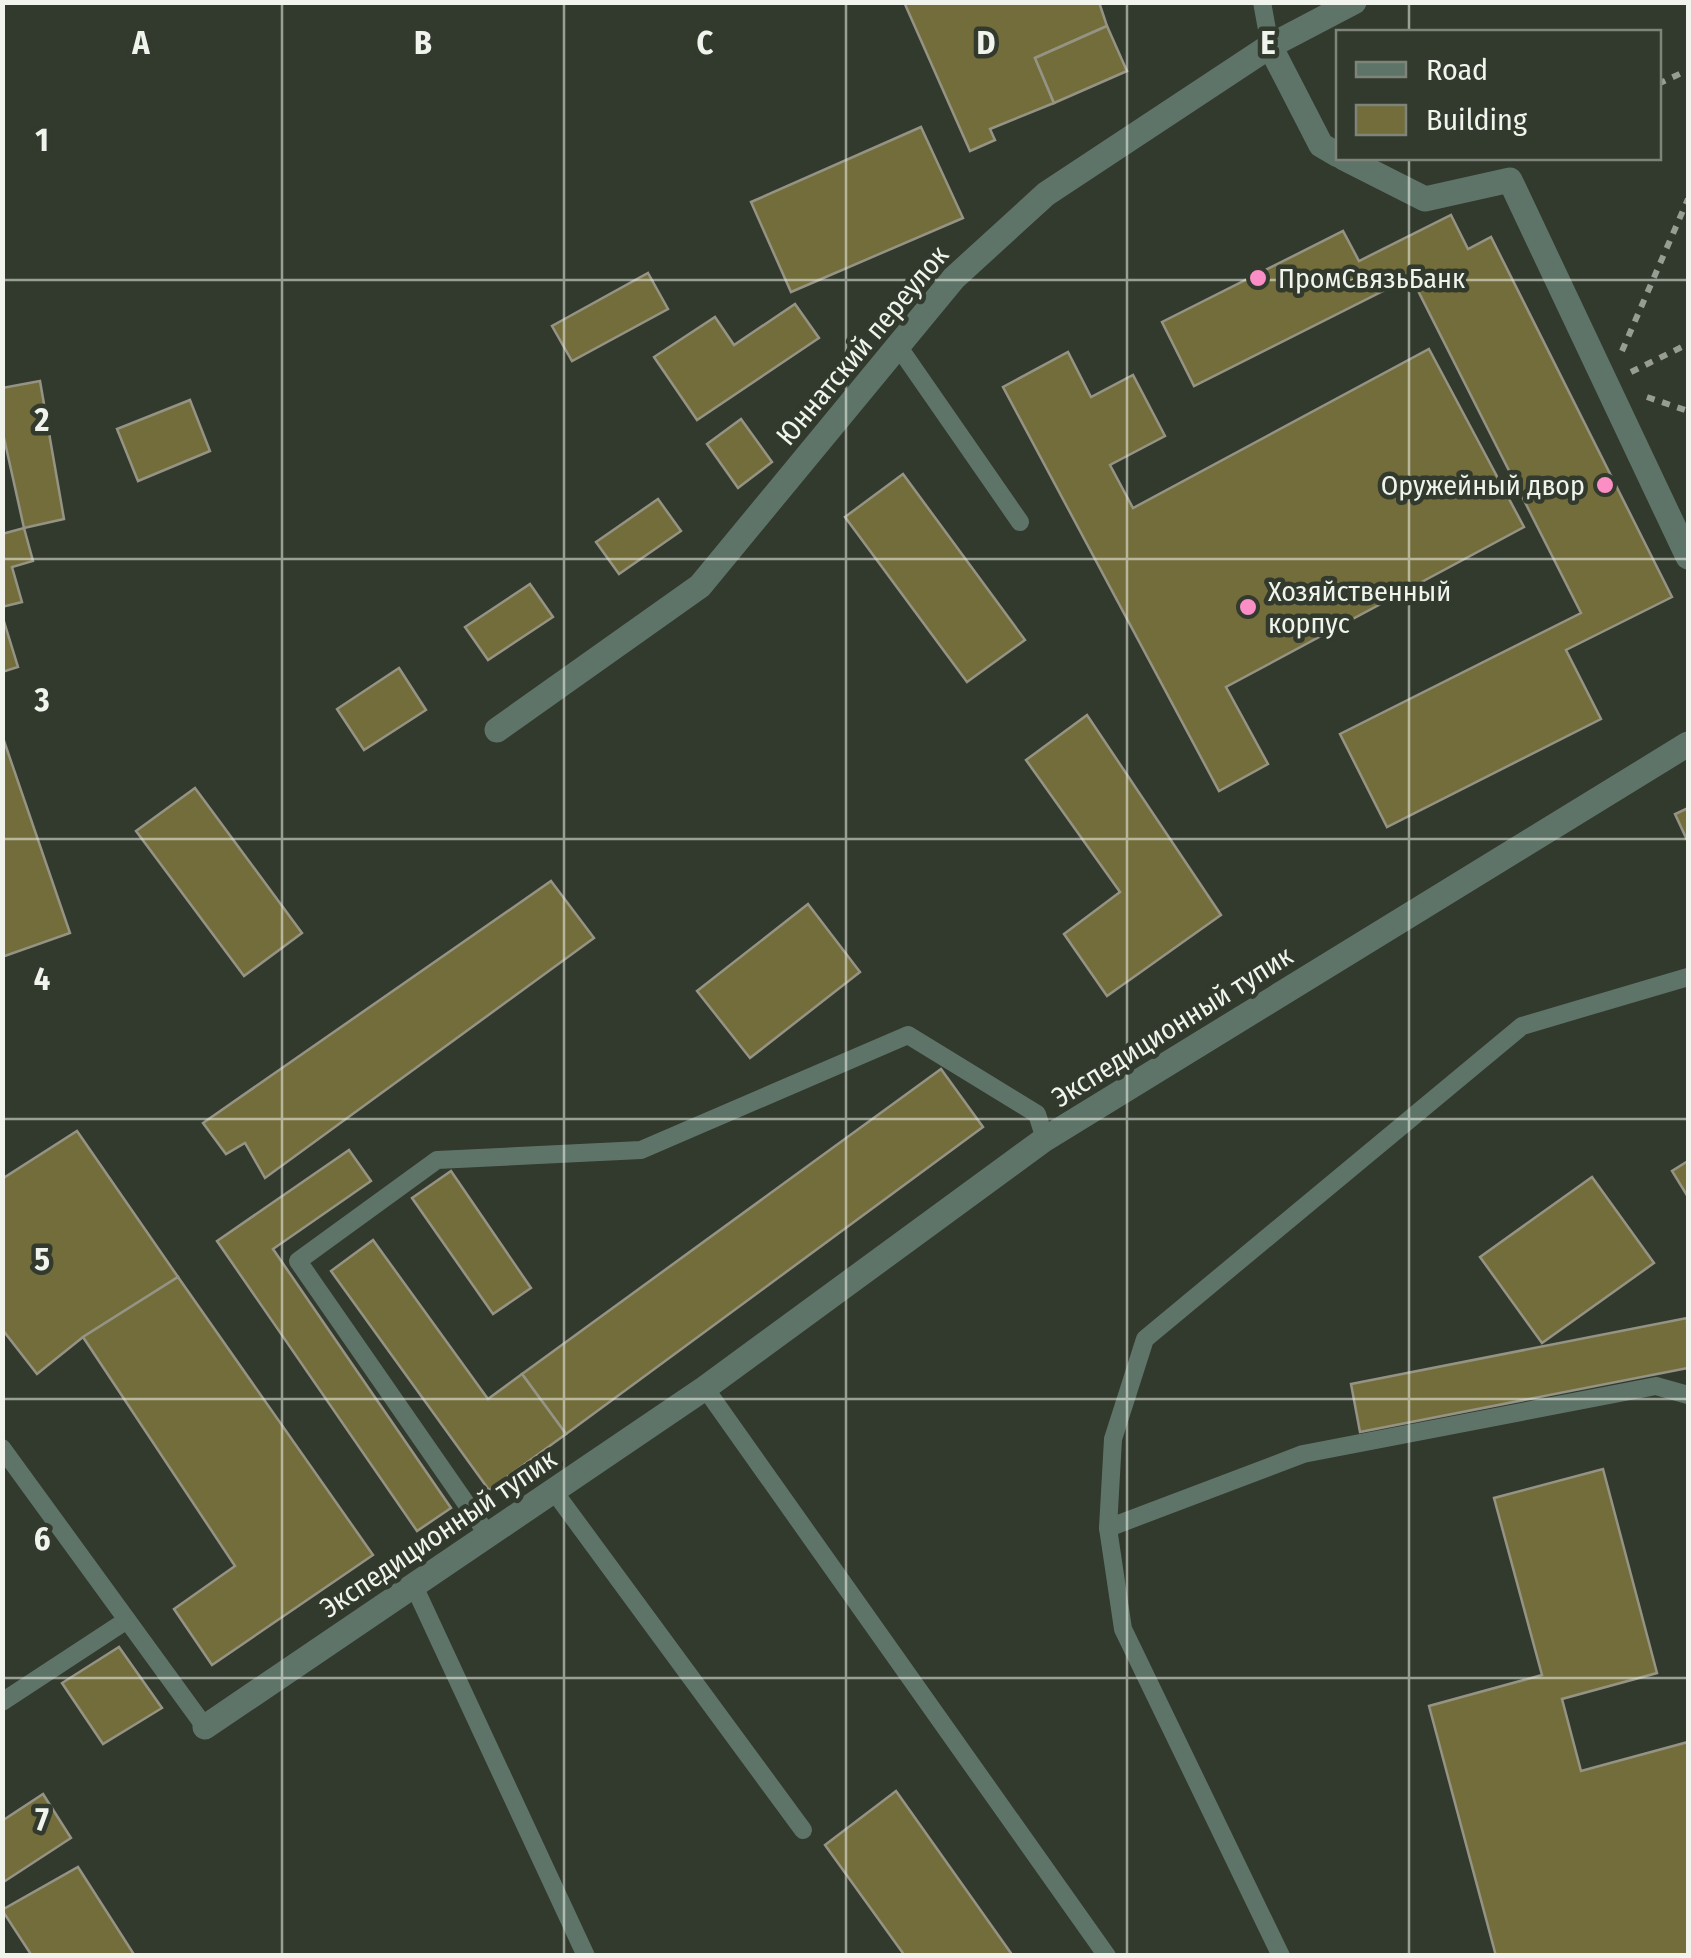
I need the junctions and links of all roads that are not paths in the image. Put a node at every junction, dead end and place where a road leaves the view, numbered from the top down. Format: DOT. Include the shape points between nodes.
graph roads {
  1 [pos="1262,2"];
  2 [pos="1354,2"];
  3 [pos="1270,46"];
  4 [pos="1336,153"];
  5 [pos="1349,160"];
  6 [pos="898,346"];
  7 [pos="1020,522"];
  8 [pos="1688,557"];
  9 [pos="497,730"];
  10 [pos="1688,744"];
  11 [pos="1688,977"];
  12 [pos="1045,1139"];
  13 [pos="705,1388"];
  14 [pos="1688,1395"];
  15 [pos="2,1448"];
  16 [pos="553,1490"];
  17 [pos="1108,1528"];
  18 [pos="488,1535"];
  19 [pos="414,1586"];
  20 [pos="127,1620"];
  21 [pos="2,1702"];
  22 [pos="206,1727"];
  23 [pos="803,1830"];
  24 [pos="586,1956"];
  25 [pos="1106,1956"];
  26 [pos="1281,1956"];
  1 -- 3 [label="lane"];
  2 -- 3 [label="street, Юннатский переулок"];
  3 -- 4 [label="street" via="1321,145"];
  3 -- 6 [label="street, Юннатский переулок" via="1046,194 954,278"];
  5 -- 8 [label="street" via="1425,200 1510,180"];
  6 -- 7 [label="lane"];
  6 -- 9 [label="street, Юннатский переулок" via="700,586"];
  10 -- 12 [label="street, Экспедиционный тупик"];
  11 -- 17 [label="lane" via="1522,1026 1145,1339 1113,1439"];
  12 -- 13 [label="street, Экспедиционный тупик"];
  12 -- 18 [label="lane" via="1037,1114 908,1035 641,1150 436,1160 298,1261"];
  13 -- 16 [label="street, Экспедиционный тупик"];
  13 -- 25 [label="lane"];
  14 -- 17 [label="lane" via="1656,1386 1303,1454"];
  15 -- 20 [label="lane"];
  16 -- 18 [label="street, Экспедиционный тупик"];
  16 -- 23 [label="lane"];
  17 -- 26 [label="lane" via="1124,1629"];
  18 -- 19 [label="street, Экспедиционный тупик"];
  19 -- 22 [label="street, Экспедиционный тупик"];
  19 -- 24 [label="lane"];
  20 -- 21 [label="lane"];
  20 -- 22 [label="lane"];
}
